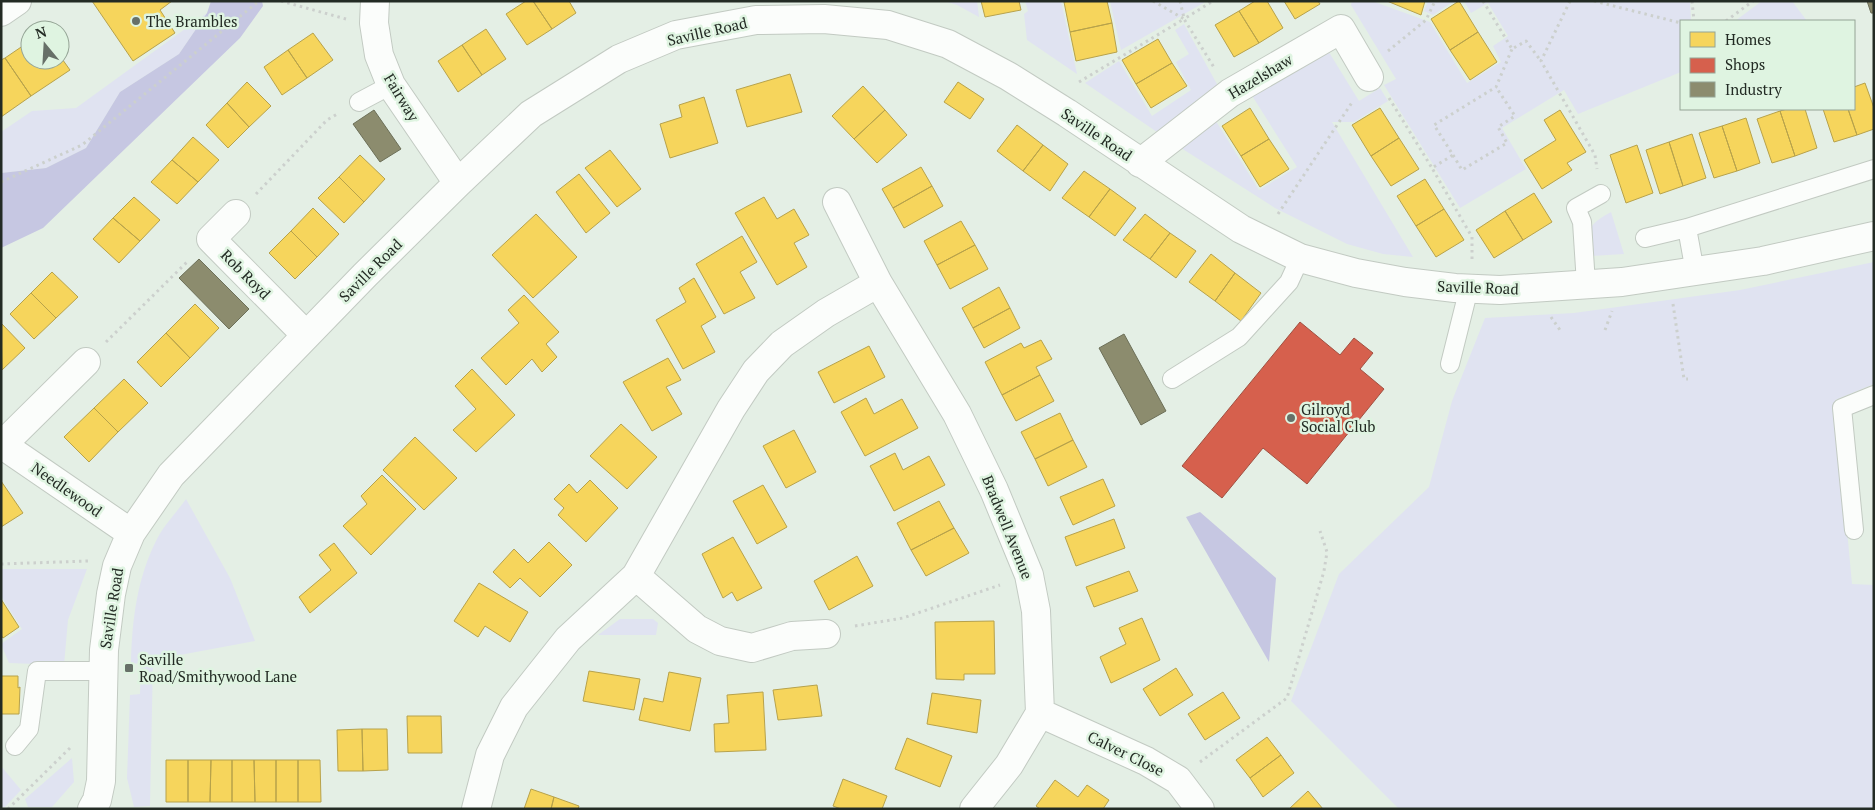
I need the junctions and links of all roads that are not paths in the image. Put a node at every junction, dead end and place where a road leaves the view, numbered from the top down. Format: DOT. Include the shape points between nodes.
graph roads {
  1 [pos="17,1"];
  2 [pos="824,10"];
  3 [pos="1,12"];
  4 [pos="375,12"];
  5 [pos="1369,77"];
  6 [pos="391,85"];
  7 [pos="359,102"];
  8 [pos="1140,163"];
  9 [pos="1874,169"];
  10 [pos="458,183"];
  11 [pos="1601,194"];
  12 [pos="837,202"];
  13 [pos="236,214"];
  14 [pos="1687,228"];
  15 [pos="1874,236"];
  16 [pos="1645,238"];
  17 [pos="1300,258"];
  18 [pos="1695,272"];
  19 [pos="1470,275"];
  20 [pos="878,283"];
  21 [pos="1586,284"];
  22 [pos="306,335"];
  23 [pos="86,362"];
  24 [pos="1450,364"];
  25 [pos="1172,379"];
  26 [pos="1874,395"];
  27 [pos="2,444"];
  28 [pos="1854,530"];
  29 [pos="131,533"];
  30 [pos="636,576"];
  31 [pos="826,634"];
  32 [pos="103,671"];
  33 [pos="1040,713"];
  34 [pos="15,746"];
  35 [pos="92,809"];
  36 [pos="476,809"];
  37 [pos="974,809"];
  38 [pos="1200,809"];
  1 -- 3 [label="street"];
  2 -- 8 [label="street, Saville Road" via="948,44 1008,76"];
  2 -- 10 [label="street, Saville Road" via="676,35 619,59 531,114"];
  4 -- 6 [label="street, Fairway" via="379,55"];
  5 -- 8 [label="street, Hazelshaw" via="1341,29 1230,93"];
  6 -- 7 [label="lane"];
  6 -- 10 [label="street, Fairway"];
  8 -- 17 [label="street, Saville Road" via="1241,229"];
  9 -- 14 [label="lane"];
  10 -- 22 [label="street, Saville Road"];
  11 -- 21 [label="lane" via="1576,208 1582,222"];
  12 -- 20 [label="street, Bradwell Avenue"];
  13 -- 22 [label="street, Rob Royd" via="211,239"];
  14 -- 16 [label="lane"];
  14 -- 18 [label="lane"];
  15 -- 18 [label="street, Saville Road" via="1763,261"];
  17 -- 19 [label="street, Saville Road" via="1395,281"];
  17 -- 25 [label="lane" via="1289,282 1239,337"];
  18 -- 21 [label="street, Saville Road"];
  19 -- 21 [label="street, Saville Road" via="1500,290"];
  19 -- 24 [label="lane"];
  20 -- 30 [label="street" via="826,313 782,344 756,371"];
  20 -- 33 [label="street, Bradwell Avenue" via="957,414 994,490 1029,575 1036,611"];
  22 -- 29 [label="street, Saville Road" via="171,475"];
  23 -- 27 [label="street, Needlewood"];
  26 -- 28 [label="lane" via="1842,408"];
  27 -- 29 [label="street, Needlewood"];
  29 -- 32 [label="street, Saville Road" via="117,566"];
  30 -- 31 [label="street" via="697,628 720,641 752,648 792,625"];
  30 -- 36 [label="street" via="568,639 514,707 490,755"];
  32 -- 34 [label="lane" via="36,672 30,729"];
  32 -- 35 [label="street, Saville Road" via="101,780"];
  33 -- 37 [label="street" via="1009,765"];
  33 -- 38 [label="street, Calver Close" via="1146,760 1178,780"];
}
